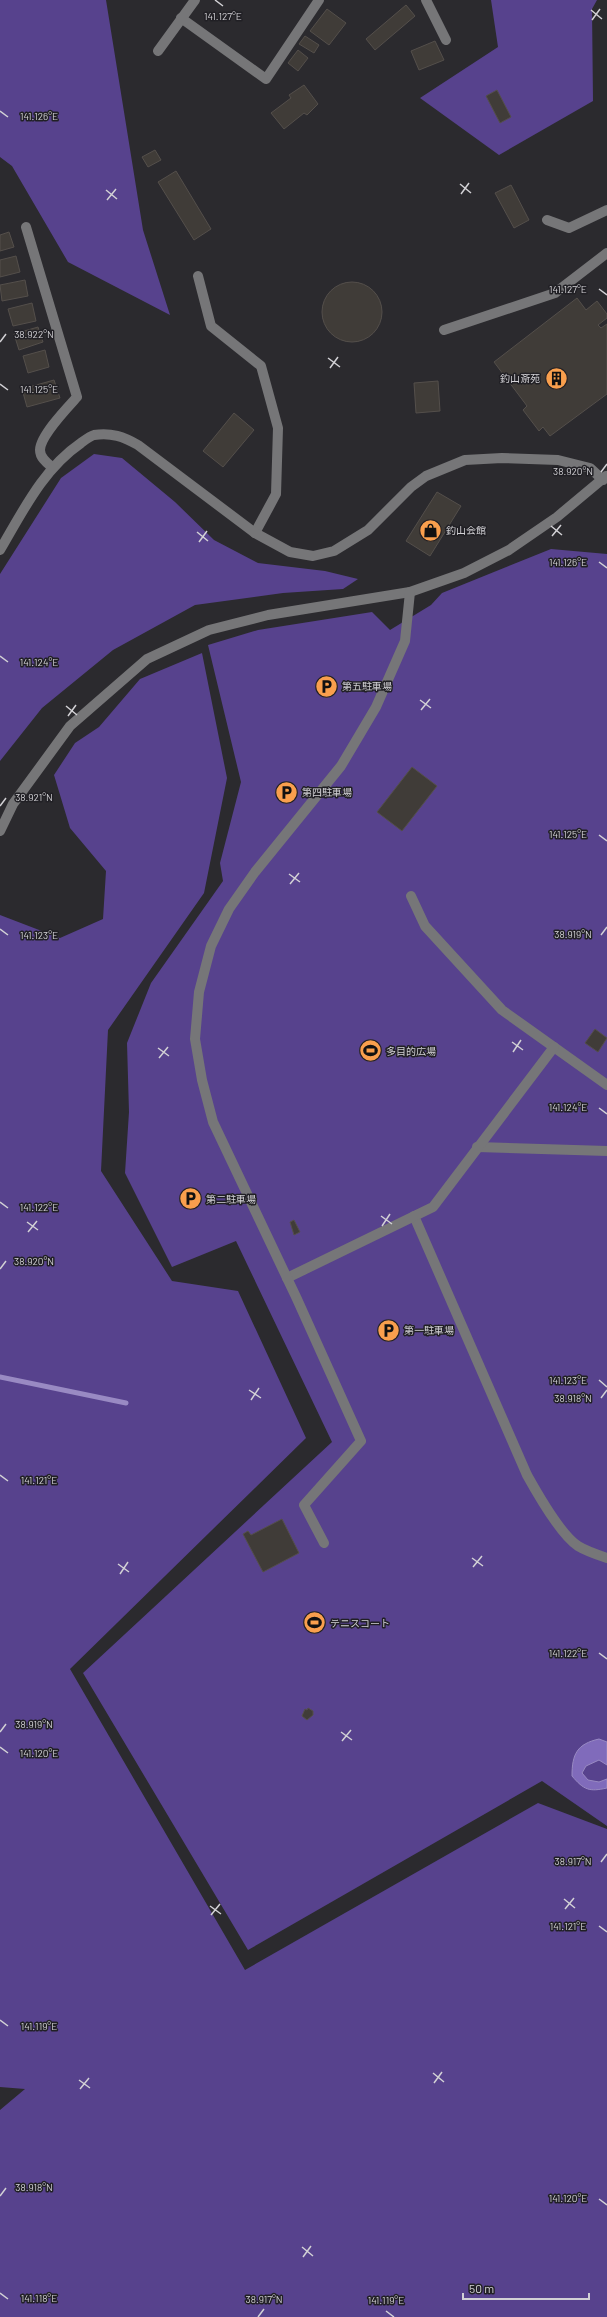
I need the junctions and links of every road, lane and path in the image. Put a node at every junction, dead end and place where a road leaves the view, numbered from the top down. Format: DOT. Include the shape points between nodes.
graph roads {
  1 [pos="194,0"];
  2 [pos="319,0"];
  3 [pos="426,0"];
  4 [pos="181,18"];
  5 [pos="446,40"];
  6 [pos="158,51"];
  7 [pos="607,210"];
  8 [pos="547,220"];
  9 [pos="26,227"];
  10 [pos="607,253"];
  11 [pos="198,276"];
  12 [pos="444,330"];
  13 [pos="52,467"];
  14 [pos="605,478"];
  15 [pos="255,533"];
  16 [pos="0,550"];
  17 [pos="410,592"];
  18 [pos="0,831"];
  19 [pos="411,896"];
  20 [pos="554,1047"];
  21 [pos="607,1085"];
  22 [pos="477,1147"];
  23 [pos="607,1151"];
  24 [pos="414,1216"];
  25 [pos="287,1278"];
  26 [pos="324,1543"];
  27 [pos="607,1558"];
  1 -- 4 [label="street"];
  2 -- 4 [label="street" via="266,79"];
  3 -- 5 [label="street"];
  4 -- 6 [label="street"];
  7 -- 8 [label="street" via="569,228"];
  9 -- 13 [label="street" via="77,396 42,441 40,451 44,460"];
  10 -- 12 [label="street" via="555,293"];
  11 -- 15 [label="street" via="211,326 261,366 278,428 276,494"];
  13 -- 15 [label="street" via="92,435 123,436 138,444"];
  13 -- 16 [label="street"];
  14 -- 15 [label="street" via="590,468 558,460 466,460 426,476 411,487 368,530 334,551 313,556 290,552"];
  14 -- 17 [label="street" via="557,517 509,550 464,573"];
  17 -- 18 [label="street" via="268,615 209,630 147,659 70,726 13,804"];
  17 -- 25 [label="street" via="405,642 376,706 341,766 255,872 229,909 211,946 199,992 195,1039 213,1122"];
  19 -- 20 [label="street" via="425,926 502,1010"];
  20 -- 21 [label="street"];
  20 -- 22 [label="street"];
  22 -- 23 [label="street"];
  22 -- 24 [label="street" via="433,1207"];
  24 -- 25 [label="street"];
  24 -- 27 [label="street" via="536,1492 577,1546"];
  25 -- 26 [label="street" via="361,1441 304,1505"];
}
